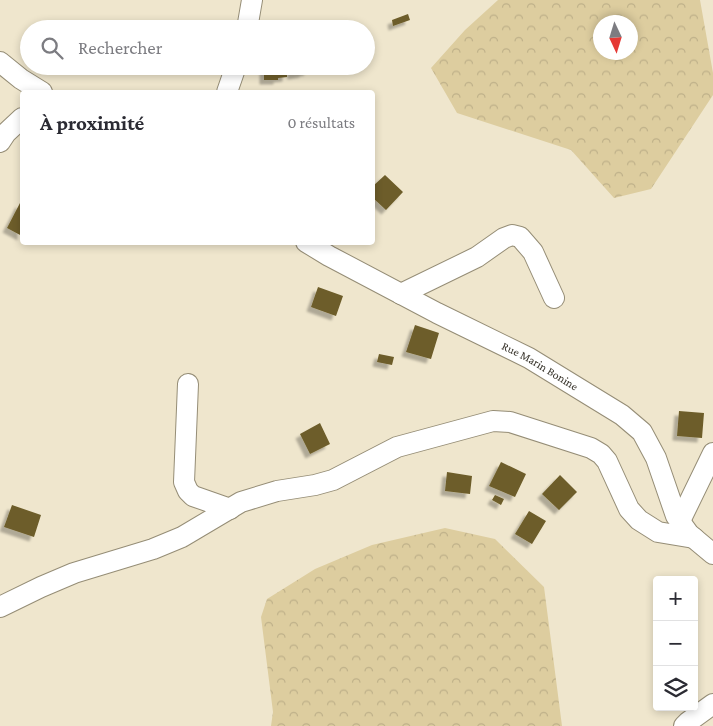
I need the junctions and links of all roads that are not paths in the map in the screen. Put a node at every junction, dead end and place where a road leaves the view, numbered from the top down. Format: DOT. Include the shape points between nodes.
graph roads {
  1 [pos="252,0"];
  2 [pos="249,20"];
  3 [pos="0,62"];
  4 [pos="233,75"];
  5 [pos="38,90"];
  6 [pos="229,90"];
  7 [pos="20,120"];
  8 [pos="2,136"];
  9 [pos="311,245"];
  10 [pos="401,294"];
  11 [pos="554,298"];
  12 [pos="188,384"];
  13 [pos="713,453"];
  14 [pos="230,508"];
  15 [pos="680,521"];
  16 [pos="694,538"];
  17 [pos="713,554"];
  18 [pos="0,607"];
  19 [pos="713,704"];
  20 [pos="684,726"];
  1 -- 2 [label="street"];
  3 -- 5 [label="street"];
  4 -- 6 [label="street"];
  7 -- 8 [label="street"];
  9 -- 10 [label="street, Rue Marin Bonine"];
  10 -- 11 [label="street" via="477,257 512,235 520,237 533,252"];
  10 -- 15 [label="street, Rue Marin Bonine" via="529,358 622,414 642,432 656,458"];
  12 -- 14 [label="street" via="184,482 193,496"];
  13 -- 15 [label="street"];
  14 -- 16 [label="street" via="276,491 333,480 397,447 493,421 510,422 601,454 607,460 629,510 639,520 658,532"];
  14 -- 18 [label="street" via="182,537 74,573"];
  15 -- 16 [label="street, Rue Marin Bonine"];
  16 -- 17 [label="street, Rue Marin Bonine"];
  19 -- 20 [label="street"];
}
